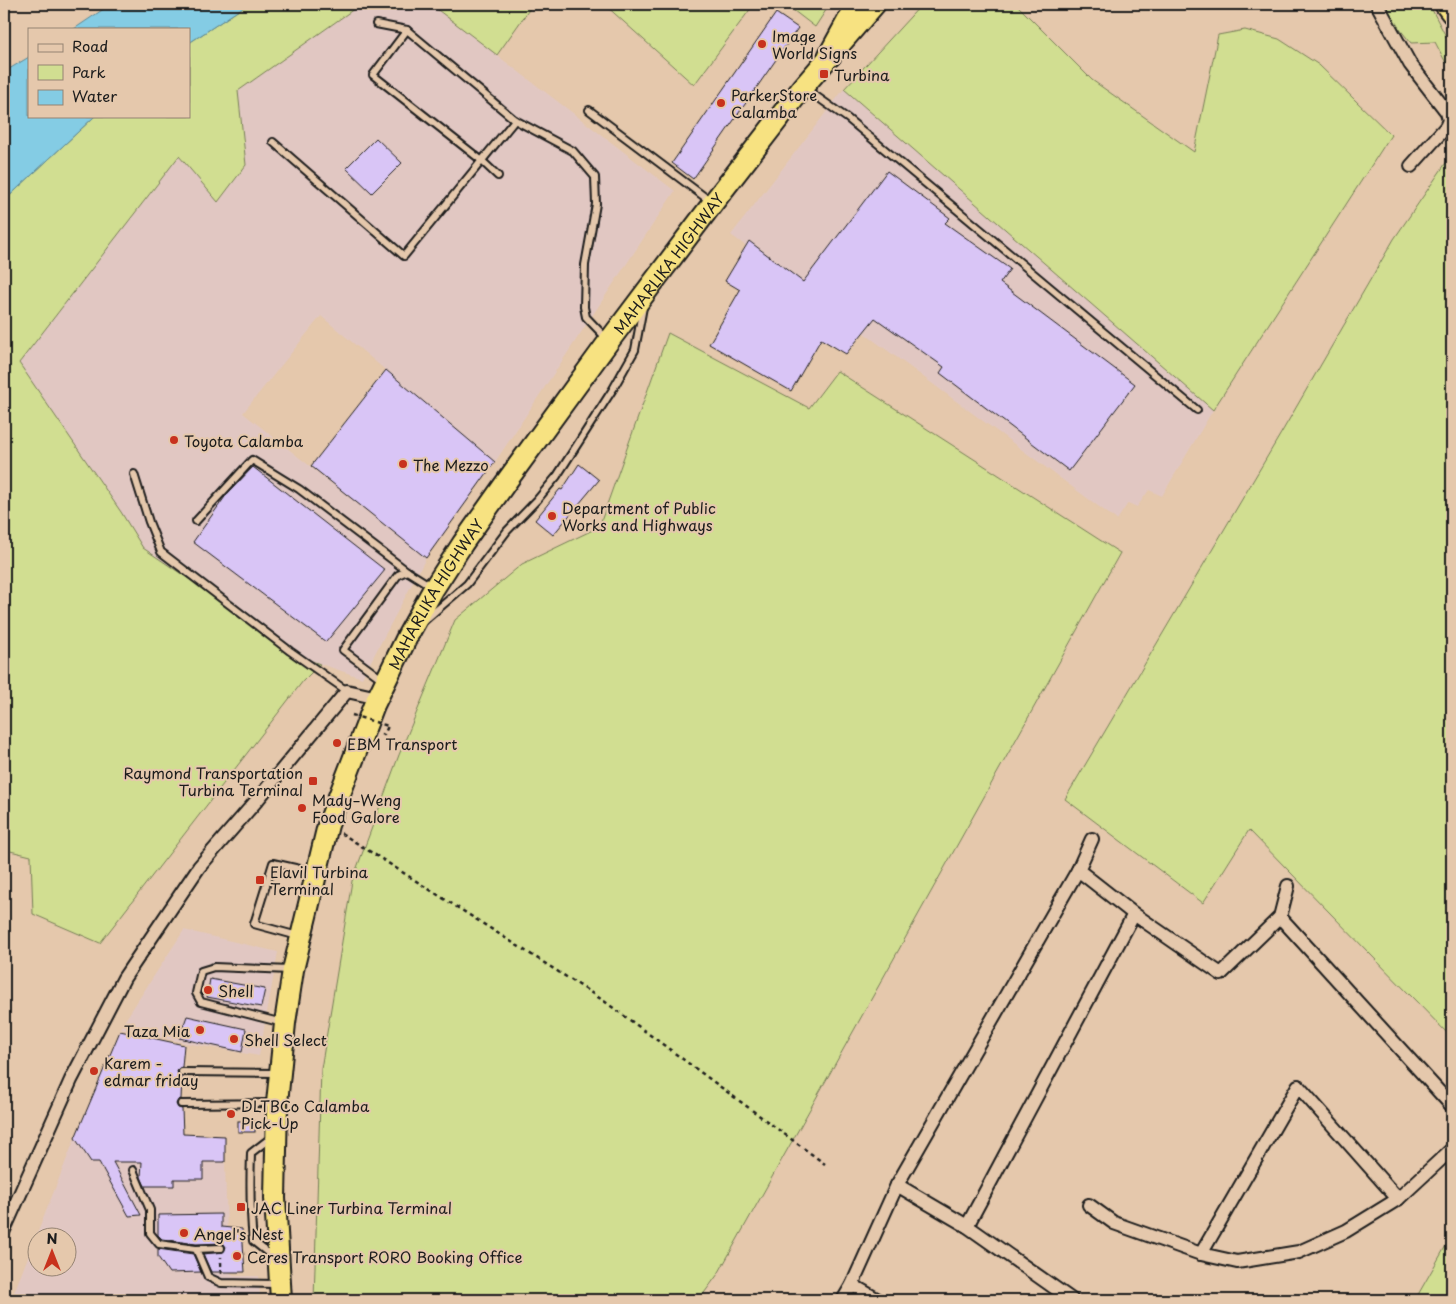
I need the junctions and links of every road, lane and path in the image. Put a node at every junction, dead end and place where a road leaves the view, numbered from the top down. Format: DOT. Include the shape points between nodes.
graph roads {
  1 [pos="858,4"];
  2 [pos="875,4"];
  3 [pos="1377,4"];
  4 [pos="1447,4"];
  5 [pos="1452,11"];
  6 [pos="376,24"];
  7 [pos="407,30"];
  8 [pos="830,55"];
  9 [pos="803,87"];
  10 [pos="589,110"];
  11 [pos="515,120"];
  12 [pos="273,142"];
  13 [pos="481,160"];
  14 [pos="1411,166"];
  15 [pos="498,176"];
  16 [pos="713,203"];
  17 [pos="646,293"];
  18 [pos="609,341"];
  19 [pos="1198,410"];
  20 [pos="134,474"];
  21 [pos="196,521"];
  22 [pos="406,571"];
  23 [pos="434,588"];
  24 [pos="408,635"];
  25 [pos="382,690"];
  26 [pos="347,691"];
  27 [pos="352,715"];
  28 [pos="384,735"];
  29 [pos="328,825"];
  30 [pos="1092,839"];
  31 [pos="1078,870"];
  32 [pos="317,873"];
  33 [pos="1288,886"];
  34 [pos="1134,914"];
  35 [pos="1280,917"];
  36 [pos="302,937"];
  37 [pos="293,970"];
  38 [pos="285,1023"];
  39 [pos="182,1072"];
  40 [pos="279,1073"];
  41 [pos="181,1104"];
  42 [pos="277,1104"];
  43 [pos="1452,1106"];
  44 [pos="1452,1149"];
  45 [pos="825,1164"];
  46 [pos="133,1170"];
  47 [pos="897,1185"];
  48 [pos="1398,1199"];
  49 [pos="1089,1206"];
  50 [pos="967,1226"];
  51 [pos="4,1230"];
  52 [pos="221,1248"];
  53 [pos="196,1249"];
  54 [pos="1201,1254"];
  55 [pos="221,1283"];
  56 [pos="852,1285"];
  57 [pos="281,1292"];
  58 [pos="843,1300"];
  59 [pos="878,1300"];
  60 [pos="1072,1300"];
  1 -- 8 [label="highway"];
  2 -- 8 [label="highway, MAHARLIKA HIGHWAY"];
  3 -- 14 [label="street" via="1410,64 1447,112 1449,120"];
  4 -- 5 [label="highway"];
  6 -- 7 [label="lane"];
  7 -- 11 [label="lane"];
  7 -- 13 [label="lane" via="373,75"];
  8 -- 9 [label="highway, MAHARLIKA HIGHWAY"];
  9 -- 16 [label="highway, MAHARLIKA HIGHWAY"];
  9 -- 19 [label="lane" via="847,118"];
  10 -- 16 [label="lane"];
  11 -- 13 [label="lane"];
  11 -- 18 [label="lane" via="573,151 595,177 596,204 585,265 584,307 586,317"];
  12 -- 13 [label="lane" via="404,256"];
  13 -- 15 [label="lane"];
  16 -- 17 [label="highway, MAHARLIKA HIGHWAY"];
  17 -- 18 [label="highway, MAHARLIKA HIGHWAY"];
  17 -- 24 [label="lane" via="635,350 557,476 508,531 468,584"];
  18 -- 23 [label="highway, MAHARLIKA HIGHWAY"];
  20 -- 26 [label="lane" via="161,552"];
  21 -- 22 [label="lane" via="252,460 299,489"];
  22 -- 23 [label="lane"];
  22 -- 25 [label="lane" via="398,575 343,650"];
  23 -- 24 [label="highway, MAHARLIKA HIGHWAY"];
  24 -- 25 [label="highway, MAHARLIKA HIGHWAY"];
  25 -- 26 [label="street"];
  25 -- 29 [label="highway, MAHARLIKA HIGHWAY"];
  26 -- 51 [label="street" via="199,867 124,978 71,1080"];
  27 -- 28 [label="path, bridge" via="388,726"];
  29 -- 32 [label="highway, MAHARLIKA HIGHWAY"];
  29 -- 45 [label="path" via="604,1001"];
  30 -- 31 [label="street"];
  31 -- 34 [label="street"];
  31 -- 47 [label="street"];
  32 -- 36 [label="highway, MAHARLIKA HIGHWAY"];
  32 -- 36 [label="lane" via="274,863 254,924"];
  33 -- 35 [label="street"];
  34 -- 35 [label="street" via="1221,974"];
  34 -- 50 [label="street"];
  35 -- 43 [label="street"];
  36 -- 37 [label="highway, MAHARLIKA HIGHWAY"];
  37 -- 38 [label="highway, MAHARLIKA HIGHWAY"];
  37 -- 38 [label="lane" via="214,967 201,971 196,993 201,1002"];
  38 -- 40 [label="highway, MAHARLIKA HIGHWAY"];
  39 -- 40 [label="lane"];
  40 -- 42 [label="highway, MAHARLIKA HIGHWAY"];
  41 -- 42 [label="lane"];
  42 -- 57 [label="highway, MAHARLIKA HIGHWAY" via="275,1198"];
  44 -- 48 [label="street"];
  46 -- 53 [label="lane" via="150,1210 150,1233 159,1244"];
  47 -- 50 [label="street"];
  47 -- 56 [label="street"];
  48 -- 54 [label="street" via="1346,1231 1299,1252 1237,1262"];
  48 -- 54 [label="street" via="1298,1086"];
  49 -- 54 [label="street" via="1114,1223"];
  50 -- 60 [label="street"];
  52 -- 53 [label="lane"];
  52 -- 55 [label="path"];
  53 -- 55 [label="lane" via="208,1277"];
  55 -- 57 [label="lane"];
  56 -- 58 [label="street"];
  56 -- 59 [label="street"];
}
